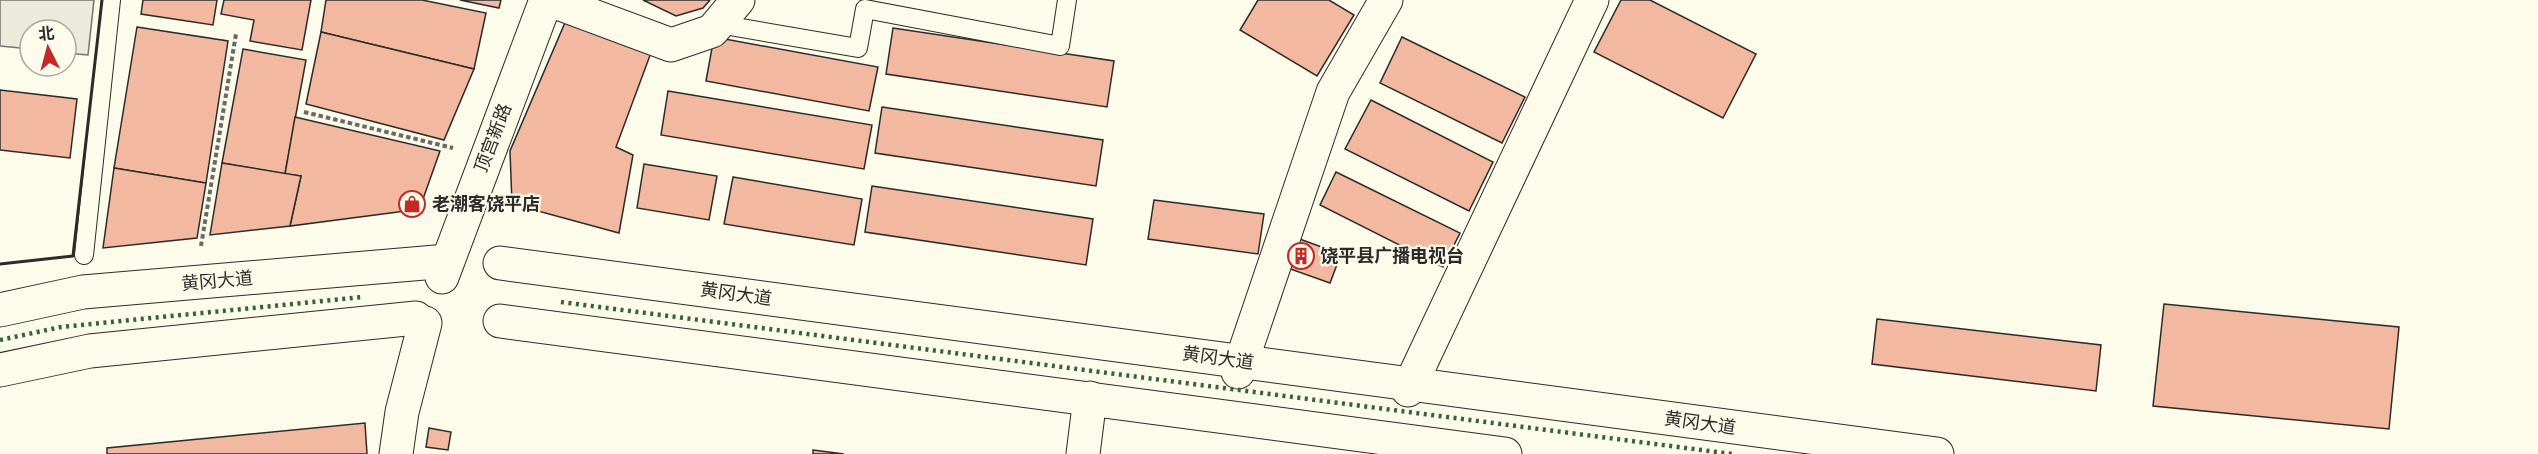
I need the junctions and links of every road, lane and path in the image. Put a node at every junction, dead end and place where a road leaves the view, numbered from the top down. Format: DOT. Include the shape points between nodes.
graph roads {
  1 [pos="111,0"];
  2 [pos="548,0"];
  3 [pos="1067,0"];
  4 [pos="1386,0"];
  5 [pos="1592,0"];
  6 [pos="728,12"];
  7 [pos="236,34"];
  8 [pos="304,112"];
  9 [pos="486,156"];
  10 [pos="201,252"];
  11 [pos="84,255"];
  12 [pos="500,263"];
  13 [pos="439,270"];
  14 [pos="0,310"];
  15 [pos="500,321"];
  16 [pos="0,370"];
  17 [pos="1238,372"];
  18 [pos="1408,390"];
  19 [pos="1090,398"];
  20 [pos="396,454"];
  21 [pos="1083,454"];
  22 [pos="1505,454"];
  23 [pos="1936,454"];
  1 -- 11 [label="lane"];
  2 -- 6 [label="main road" via="671,45 712,31"];
  2 -- 9 [label="main road, 顶宫新路"];
  3 -- 6 [label="lane" via="1060,46 865,9 858,48"];
  4 -- 17 [label="main road" via="1333,92"];
  5 -- 18 [label="main road"];
  7 -- 10 [label="path"];
  8 -- 9 [label="path"];
  9 -- 13 [label="main road, 顶宫新路"];
  12 -- 23 [label="main road, 黄冈大道"];
  13 -- 14 [label="main road, 黄冈大道" via="83,292"];
  15 -- 22 [label="main road"];
  16 -- 20 [label="main road" via="90,351 421,320"];
  19 -- 21 [label="main road"];
}
